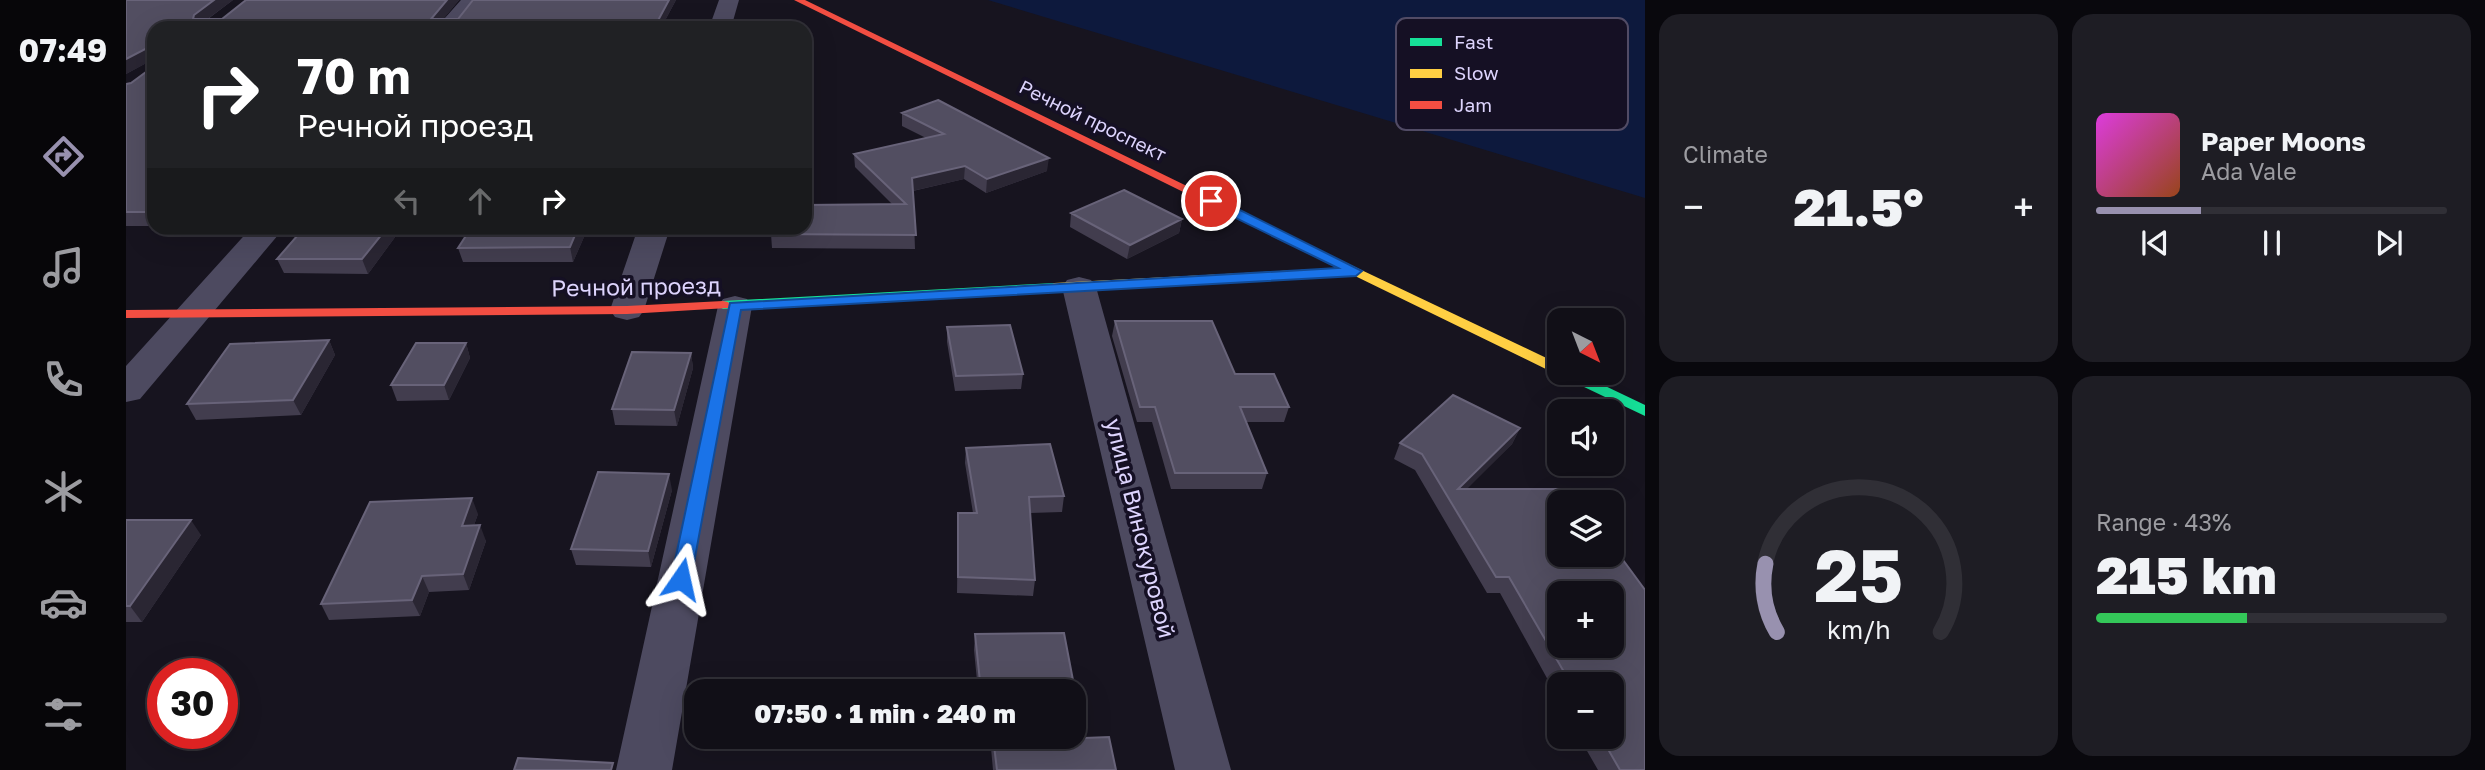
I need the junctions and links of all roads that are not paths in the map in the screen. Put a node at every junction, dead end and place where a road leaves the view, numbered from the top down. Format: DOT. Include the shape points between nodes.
graph roads {
  1 [pos="472,0"];
  2 [pos="729,0"];
  3 [pos="798,0"];
  4 [pos="453,21"];
  5 [pos="722,21"];
  6 [pos="262,235"];
  7 [pos="652,235"];
  8 [pos="1356,271"];
  9 [pos="1079,287"];
  10 [pos="735,306"];
  11 [pos="627,310"];
  12 [pos="191,313"];
  13 [pos="126,314"];
  14 [pos="1547,364"];
  15 [pos="1591,385"];
  16 [pos="126,390"];
  17 [pos="1645,411"];
  18 [pos="644,770"];
  19 [pos="1203,770"];
  1 -- 4 [label="street"];
  2 -- 5 [label="street"];
  3 -- 8 [label="street, Речной проспект"];
  6 -- 12 [label="street"];
  7 -- 11 [label="street"];
  8 -- 9 [label="street, Речной проезд"];
  8 -- 14 [label="street, Речной проспект"];
  9 -- 10 [label="street, Речной проезд"];
  9 -- 19 [label="street, улица Винокуровой"];
  10 -- 11 [label="street, Речной проезд"];
  10 -- 18 [label="street"];
  11 -- 12 [label="street, Речной проезд"];
  12 -- 13 [label="street, Речной проезд"];
  12 -- 16 [label="street"];
  15 -- 17 [label="street"];
}
